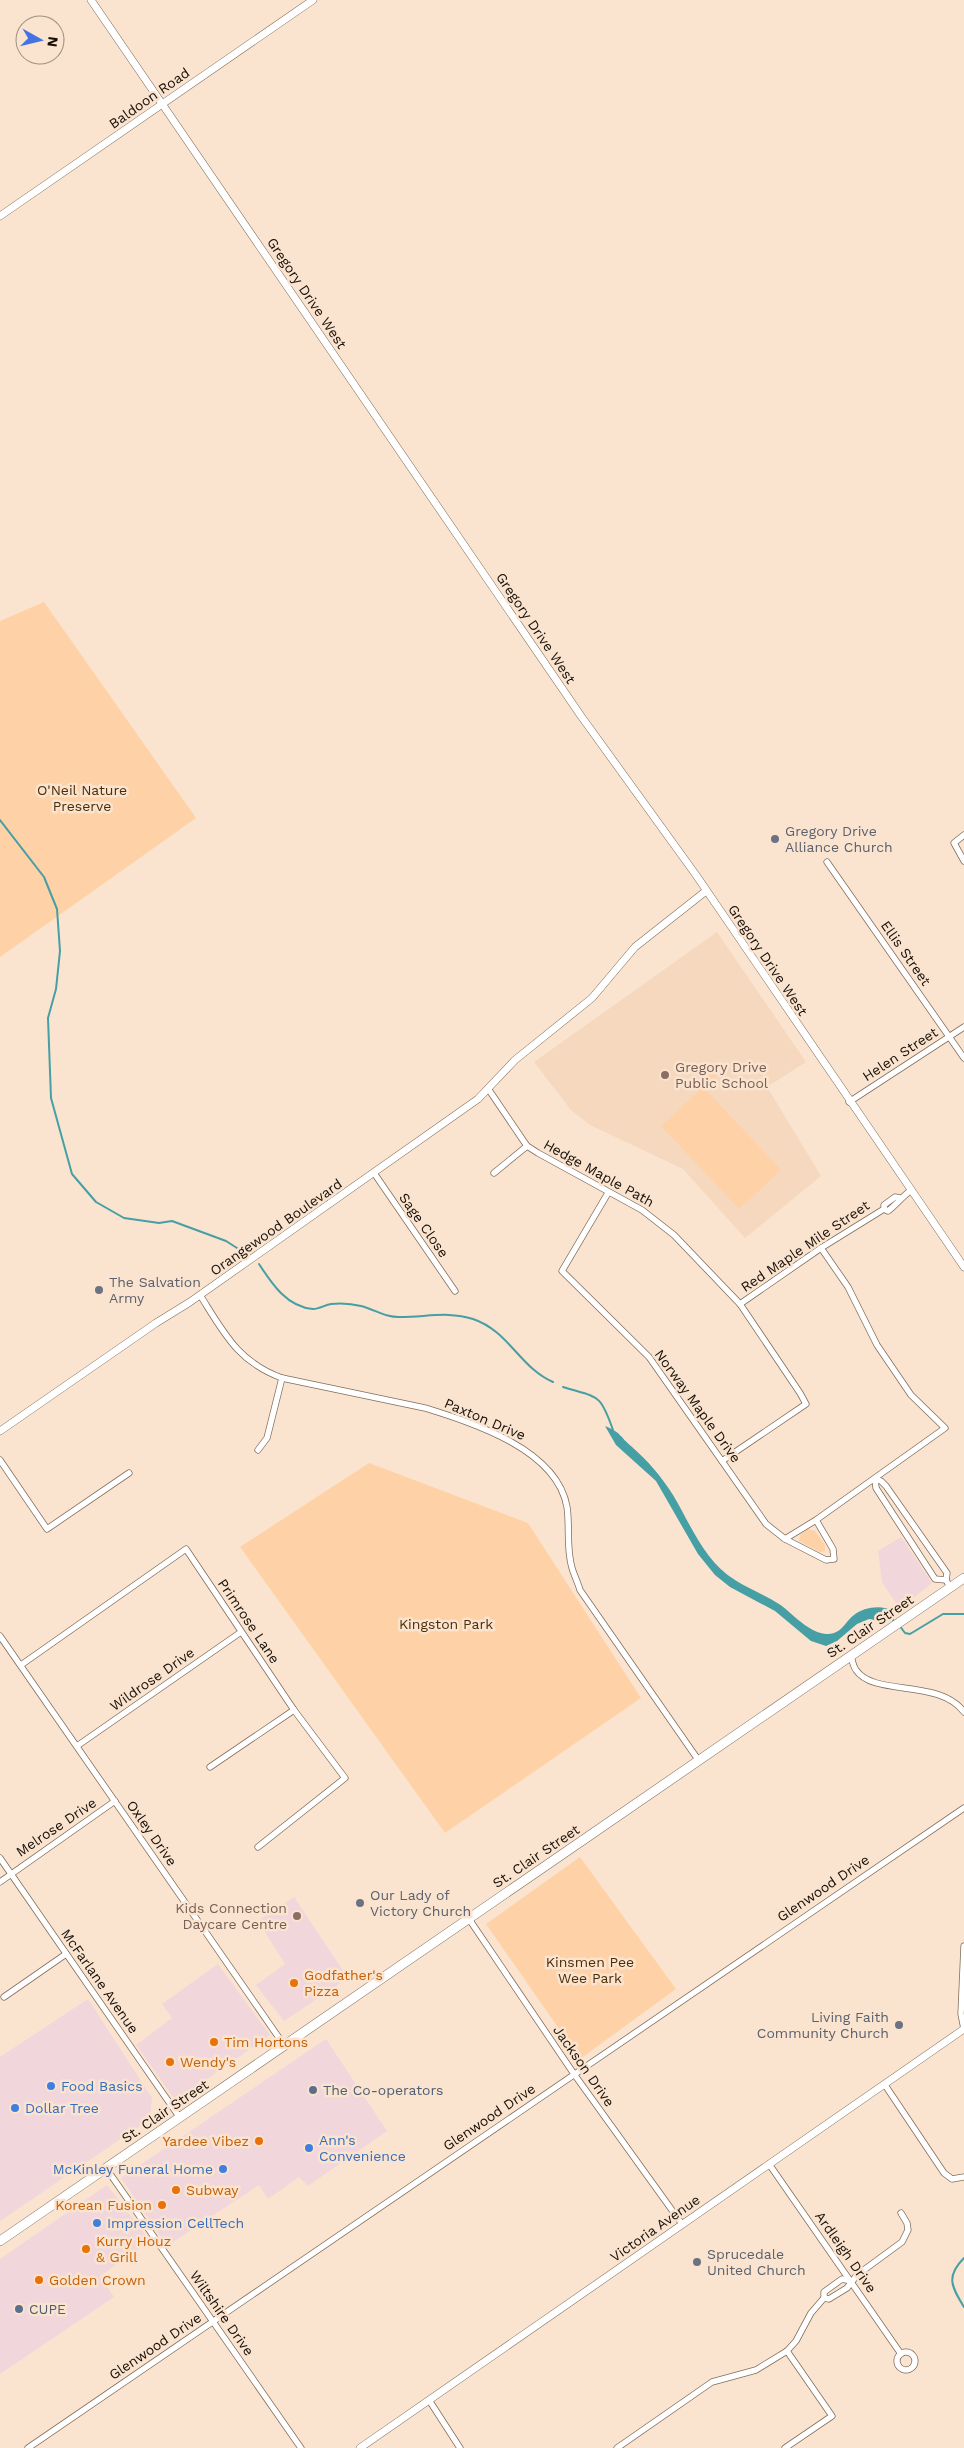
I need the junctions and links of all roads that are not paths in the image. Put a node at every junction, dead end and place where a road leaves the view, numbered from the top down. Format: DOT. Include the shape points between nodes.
graph roads {
  1 [pos="91,0"];
  2 [pos="313,0"];
  3 [pos="163,104"];
  4 [pos="0,216"];
  5 [pos="964,835"];
  6 [pos="964,861"];
  7 [pos="827,862"];
  8 [pos="706,891"];
  9 [pos="964,1027"];
  10 [pos="950,1037"];
  11 [pos="964,1058"];
  12 [pos="489,1090"];
  13 [pos="850,1102"];
  14 [pos="527,1146"];
  15 [pos="374,1173"];
  16 [pos="494,1173"];
  17 [pos="911,1190"];
  18 [pos="608,1193"];
  19 [pos="821,1248"];
  20 [pos="964,1267"];
  21 [pos="455,1291"];
  22 [pos="200,1295"];
  23 [pos="740,1304"];
  24 [pos="282,1378"];
  25 [pos="0,1430"];
  26 [pos="258,1450"];
  27 [pos="0,1460"];
  28 [pos="722,1461"];
  29 [pos="129,1474"];
  30 [pos="875,1479"];
  31 [pos="816,1520"];
  32 [pos="785,1539"];
  33 [pos="964,1578"];
  34 [pos="948,1583"];
  35 [pos="241,1632"];
  36 [pos="0,1636"];
  37 [pos="851,1655"];
  38 [pos="20,1664"];
  39 [pos="294,1710"];
  40 [pos="964,1712"];
  41 [pos="78,1746"];
  42 [pos="699,1761"];
  43 [pos="210,1767"];
  44 [pos="114,1801"];
  45 [pos="964,1808"];
  46 [pos="258,1847"];
  47 [pos="0,1858"];
  48 [pos="11,1874"];
  49 [pos="0,1882"];
  50 [pos="469,1919"];
  51 [pos="964,1946"];
  52 [pos="66,1954"];
  53 [pos="4,1997"];
  54 [pos="964,2029"];
  55 [pos="284,2045"];
  56 [pos="574,2074"];
  57 [pos="885,2085"];
  58 [pos="180,2118"];
  59 [pos="770,2164"];
  60 [pos="106,2168"];
  61 [pos="964,2177"];
  62 [pos="901,2213"];
  63 [pos="682,2224"];
  64 [pos="0,2241"];
  65 [pos="851,2280"];
  66 [pos="824,2298"];
  67 [pos="212,2322"];
  68 [pos="787,2351"];
  69 [pos="901,2354"];
  70 [pos="429,2400"];
  71 [pos="28,2448"];
  72 [pos="301,2448"];
  73 [pos="360,2448"];
  74 [pos="460,2448"];
  75 [pos="617,2448"];
  76 [pos="785,2448"];
  1 -- 3 [label="street, Gregory Drive West"];
  2 -- 3 [label="street, Baldoon Road"];
  3 -- 4 [label="street, Baldoon Road"];
  3 -- 8 [label="street, Gregory Drive West" via="581,716"];
  5 -- 6 [label="street" via="954,843"];
  7 -- 10 [label="street, Ellis Street"];
  8 -- 12 [label="street, Orangewood Boulevard" via="635,948 592,998 514,1060"];
  8 -- 13 [label="street, Gregory Drive West"];
  9 -- 10 [label="street, Helen Street"];
  10 -- 11 [label="street, Ellis Street"];
  10 -- 13 [label="street, Helen Street"];
  12 -- 14 [label="street, Hedge Maple Path"];
  12 -- 15 [label="street, Orangewood Boulevard"];
  13 -- 17 [label="street, Gregory Drive West"];
  14 -- 16 [label="street"];
  14 -- 18 [label="street, Hedge Maple Path"];
  15 -- 21 [label="street, Sage Close"];
  15 -- 22 [label="street, Orangewood Boulevard"];
  17 -- 19 [label="street, Red Maple Mile Street" via="888,1211 884,1209"];
  17 -- 20 [label="street, Gregory Drive West"];
  18 -- 23 [label="street, Hedge Maple Path" via="659,1222"];
  18 -- 28 [label="street, Norway Maple Drive" via="562,1271 648,1356"];
  19 -- 23 [label="street, Red Maple Mile Street"];
  19 -- 30 [label="street" via="848,1288 877,1345 911,1395 945,1428"];
  22 -- 24 [label="street, Paxton Drive" via="230,1343 262,1371"];
  22 -- 25 [label="street, Orangewood Boulevard"];
  23 -- 28 [label="street, Hedge Maple Path" via="806,1404"];
  24 -- 26 [label="street" via="267,1438"];
  24 -- 42 [label="street, Paxton Drive" via="448,1415 510,1442 546,1466 558,1482 567,1505 572,1567 580,1590"];
  27 -- 29 [label="street" via="47,1529"];
  28 -- 32 [label="street, Norway Maple Drive" via="766,1524"];
  30 -- 31 [label="street"];
  30 -- 34 [label="street" via="886,1486 947,1573"];
  30 -- 34 [label="street" via="876,1488 935,1580"];
  31 -- 32 [label="street"];
  31 -- 32 [label="street, Norway Maple Drive" via="833,1549 834,1559 826,1560"];
  33 -- 34 [label="main road, St. Clair Street"];
  34 -- 37 [label="main road, St. Clair Street" via="903,1620"];
  35 -- 38 [label="street, Primrose Lane" via="186,1549"];
  35 -- 39 [label="street, Primrose Lane"];
  35 -- 41 [label="street, Wildrose Drive"];
  36 -- 38 [label="street, Oxley Drive"];
  37 -- 40 [label="street" via="855,1669 869,1680 941,1694 957,1703"];
  37 -- 42 [label="main road, St. Clair Street"];
  38 -- 41 [label="street, Oxley Drive"];
  39 -- 43 [label="street"];
  39 -- 46 [label="street, Primrose Lane" via="345,1778"];
  41 -- 44 [label="street, Oxley Drive"];
  42 -- 50 [label="main road, St. Clair Street"];
  44 -- 48 [label="street, Melrose Drive"];
  44 -- 55 [label="street, Oxley Drive"];
  45 -- 56 [label="street, Glenwood Drive"];
  47 -- 48 [label="street, McFarlane Avenue"];
  48 -- 49 [label="street, Melrose Drive"];
  48 -- 52 [label="street, McFarlane Avenue"];
  50 -- 55 [label="main road, St. Clair Street"];
  50 -- 56 [label="street, Jackson Drive"];
  51 -- 54 [label="street" via="961,2014"];
  52 -- 53 [label="street"];
  52 -- 58 [label="street, McFarlane Avenue"];
  54 -- 57 [label="street, Victoria Avenue"];
  55 -- 58 [label="main road, St. Clair Street"];
  56 -- 63 [label="street, Jackson Drive"];
  56 -- 67 [label="street, Glenwood Drive"];
  57 -- 59 [label="street, Victoria Avenue"];
  57 -- 61 [label="street" via="944,2173 952,2178"];
  58 -- 60 [label="main road, St. Clair Street"];
  59 -- 63 [label="street, Victoria Avenue"];
  59 -- 65 [label="street, Ardleigh Drive"];
  60 -- 64 [label="main road, St. Clair Street"];
  60 -- 67 [label="street, Wiltshire Drive"];
  62 -- 65 [label="street" via="907,2223 906,2238"];
  63 -- 70 [label="street, Victoria Avenue"];
  65 -- 66 [label="street" via="849,2286 835,2296"];
  65 -- 66 [label="street" via="842,2279 824,2292"];
  65 -- 69 [label="street, Ardleigh Drive"];
  66 -- 68 [label="street"];
  67 -- 71 [label="street, Glenwood Drive"];
  67 -- 72 [label="street, Wiltshire Drive"];
  68 -- 75 [label="street" via="756,2370 712,2382"];
  68 -- 76 [label="street" via="832,2416"];
  70 -- 73 [label="street, Victoria Avenue"];
  70 -- 74 [label="street"];
}
